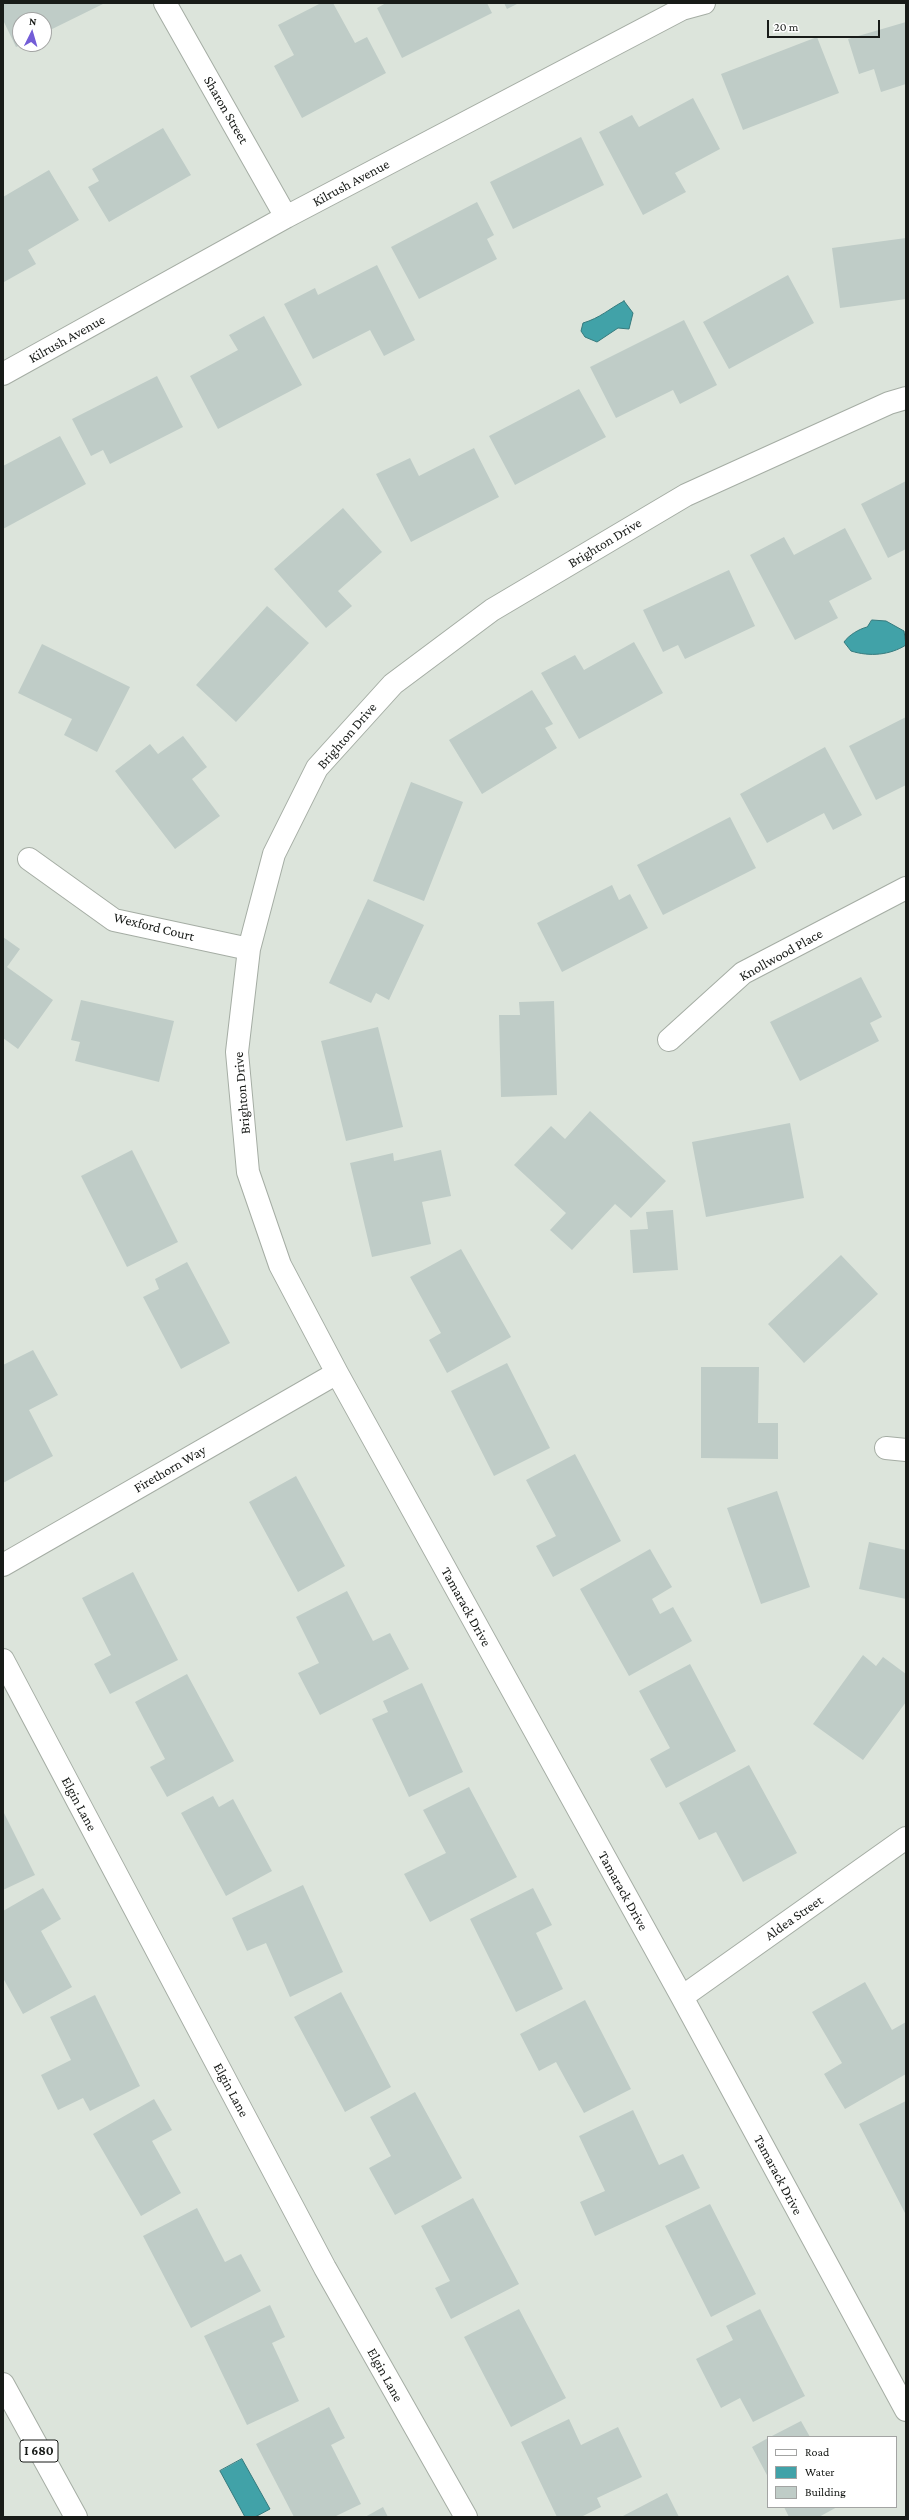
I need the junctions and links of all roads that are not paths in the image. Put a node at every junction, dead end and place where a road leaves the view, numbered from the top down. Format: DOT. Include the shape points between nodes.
graph roads {
  1 [pos="165,3"];
  2 [pos="704,3"];
  3 [pos="286,216"];
  4 [pos="3,374"];
  5 [pos="906,398"];
  6 [pos="29,859"];
  7 [pos="906,888"];
  8 [pos="249,949"];
  9 [pos="669,1040"];
  10 [pos="336,1372"];
  11 [pos="3,1566"];
  12 [pos="3,1660"];
  13 [pos="906,1838"];
  14 [pos="682,1997"];
  15 [pos="3,2384"];
  16 [pos="906,2410"];
  17 [pos="76,2517"];
  18 [pos="466,2517"];
  1 -- 3 [label="main road, Sharon Street"];
  2 -- 3 [label="main road, Kilrush Avenue" via="682,9"];
  3 -- 4 [label="main road, Kilrush Avenue"];
  5 -- 8 [label="main road, Brighton Drive" via="888,403 686,495 492,610 393,684 317,768 274,854"];
  6 -- 8 [label="main road, Wexford Court" via="114,920"];
  7 -- 9 [label="main road, Knollwood Place" via="743,973"];
  8 -- 10 [label="main road, Brighton Drive" via="237,1052 248,1172 280,1264"];
  10 -- 11 [label="main road, Firethorn Way"];
  10 -- 14 [label="main road, Tamarack Drive"];
  12 -- 18 [label="main road, Elgin Lane" via="325,2268"];
  13 -- 14 [label="main road, Aldea Street"];
  14 -- 16 [label="main road, Tamarack Drive"];
  15 -- 17 [label="main road, I 680"];
}
